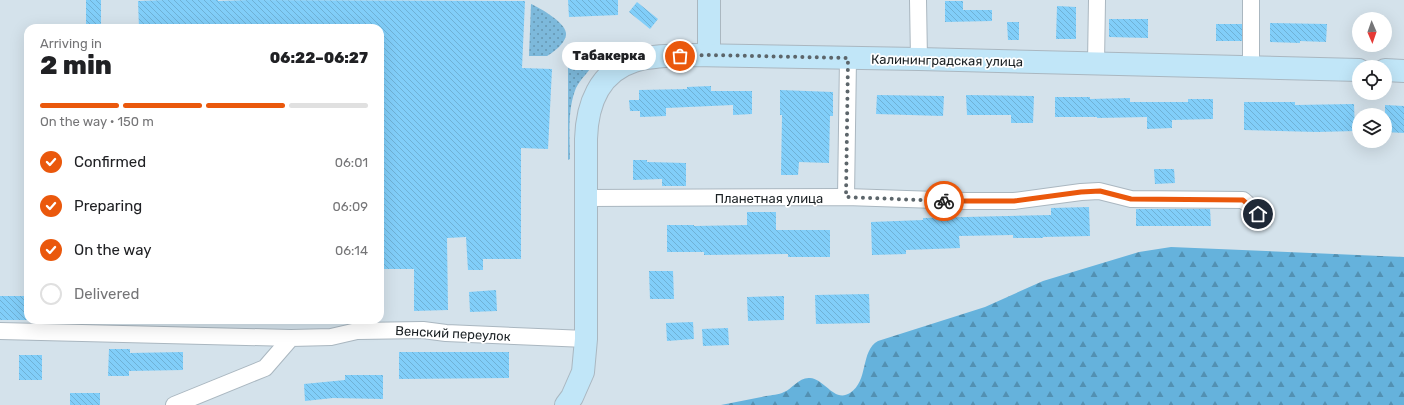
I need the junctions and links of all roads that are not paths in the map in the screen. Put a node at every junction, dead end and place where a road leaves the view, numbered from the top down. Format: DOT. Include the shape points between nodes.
graph roads {
  1 [pos="709,0"];
  2 [pos="918,0"];
  3 [pos="1097,0"];
  4 [pos="1251,0"];
  5 [pos="709,55"];
  6 [pos="848,58"];
  7 [pos="919,59"];
  8 [pos="1096,63"];
  9 [pos="1251,67"];
  10 [pos="1352,70"];
  11 [pos="1392,70"];
  12 [pos="1404,71"];
  13 [pos="846,197"];
  14 [pos="586,198"];
  15 [pos="1258,214"];
  16 [pos="0,331"];
  17 [pos="291,338"];
  18 [pos="586,339"];
  19 [pos="174,405"];
  20 [pos="566,405"];
  1 -- 5 [label="main road"];
  2 -- 7 [label="street"];
  3 -- 8 [label="street"];
  4 -- 9 [label="street"];
  5 -- 6 [label="main road, Калининградская улица"];
  5 -- 14 [label="main road, Калининградская улица" via="655,57 635,61 621,66 606,78 595,95 588,115"];
  6 -- 7 [label="main road, Калининградская улица"];
  6 -- 13 [label="street"];
  7 -- 8 [label="main road, Калининградская улица"];
  8 -- 9 [label="main road, Калининградская улица"];
  9 -- 10 [label="main road, Калининградская улица"];
  11 -- 12 [label="main road"];
  13 -- 14 [label="street, Планетная улица"];
  13 -- 15 [label="street, Планетная улица" via="1014,201 1100,191 1131,199 1243,200"];
  14 -- 18 [label="main road"];
  16 -- 17 [label="street, Венский переулок"];
  17 -- 18 [label="street, Венский переулок" via="331,337 357,331 423,330"];
  17 -- 19 [label="street" via="265,368"];
  18 -- 20 [label="main road" via="583,372"];
}
